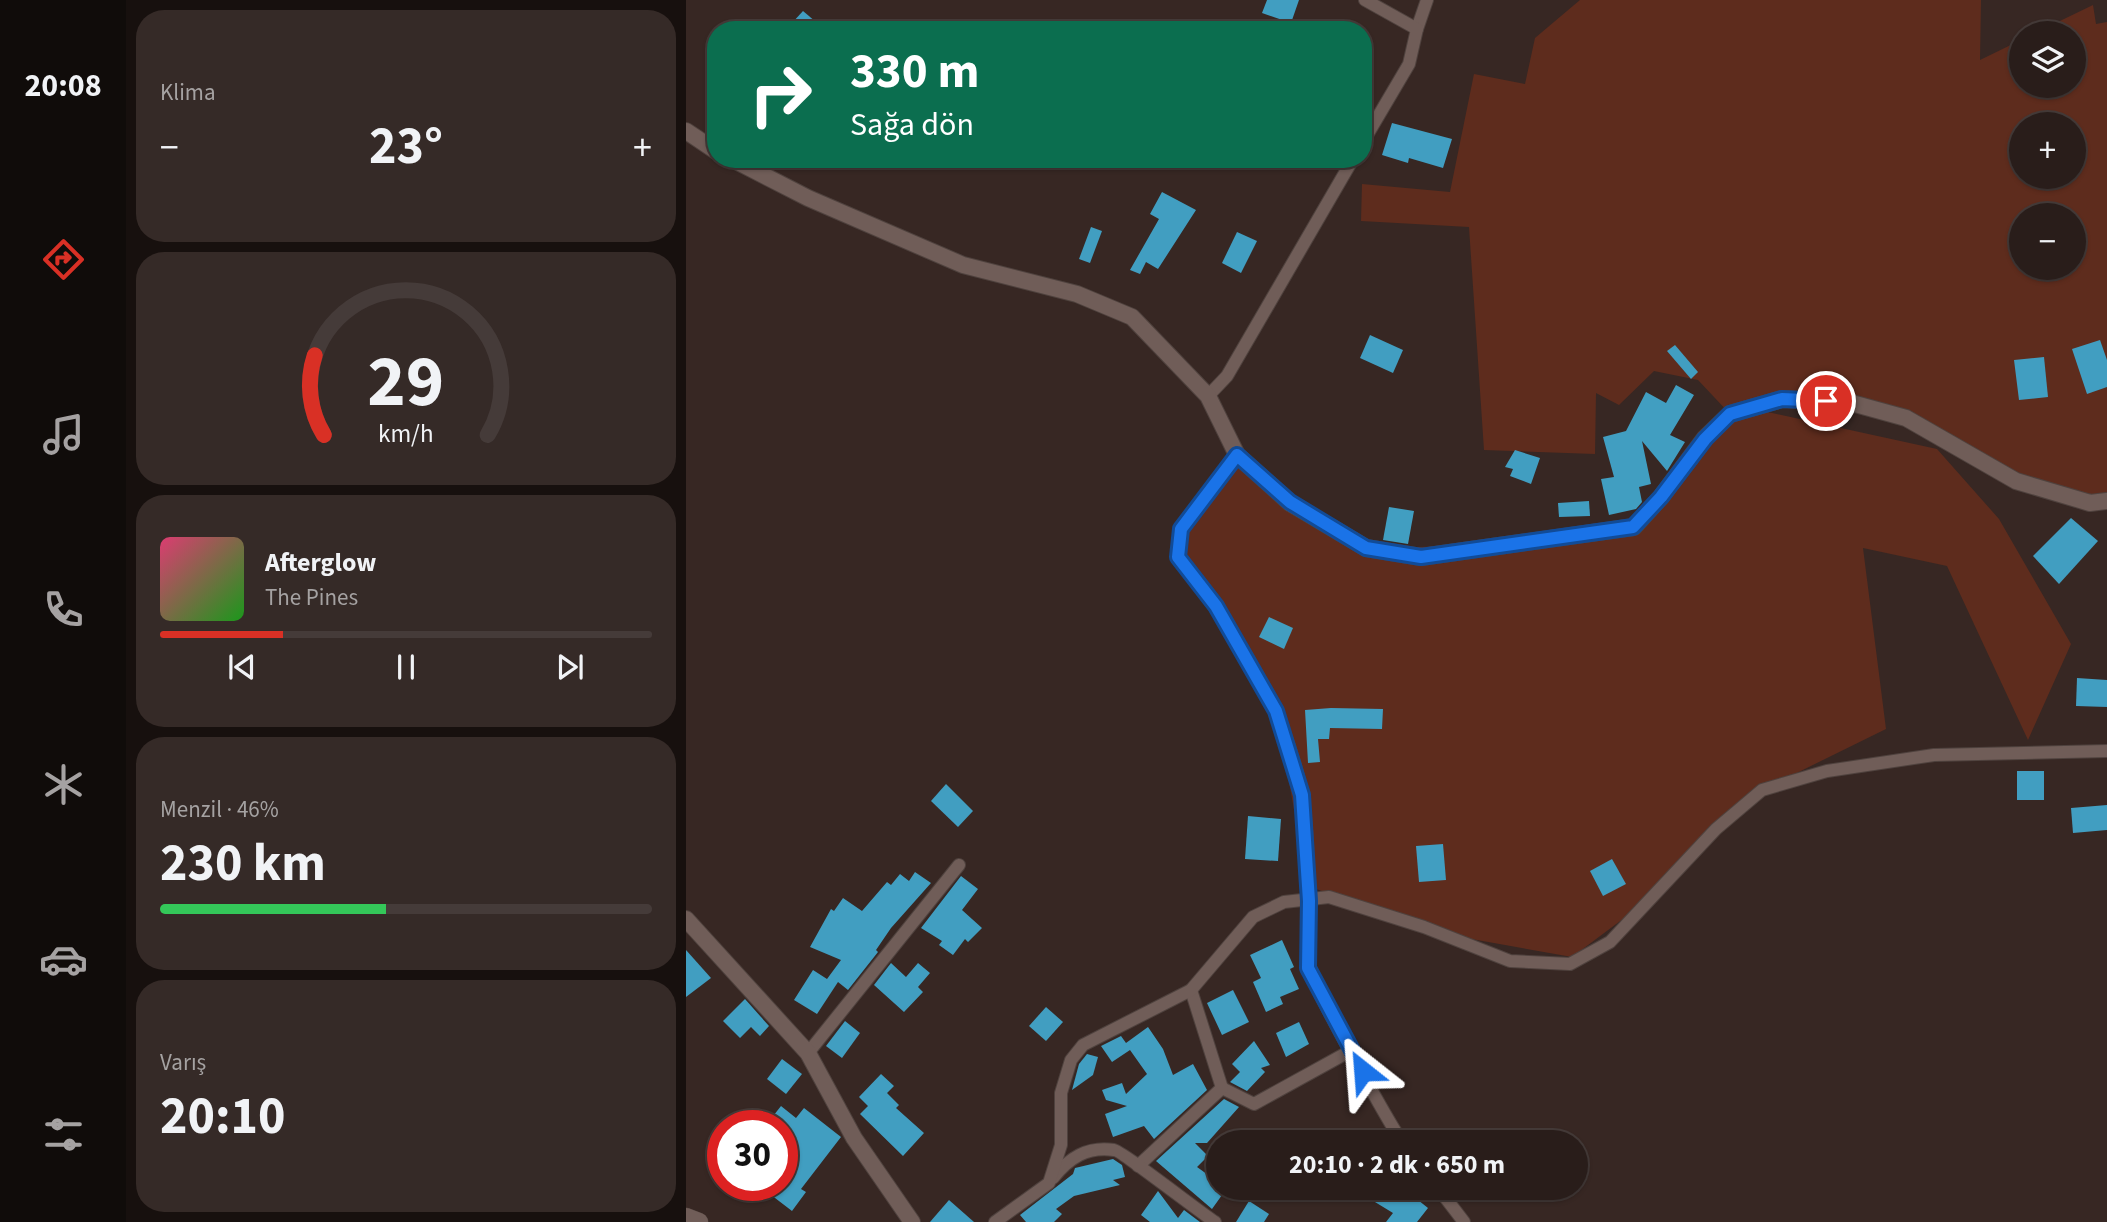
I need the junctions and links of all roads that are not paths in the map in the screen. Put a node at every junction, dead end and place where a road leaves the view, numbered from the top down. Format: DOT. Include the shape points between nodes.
graph roads {
  1 [pos="1365,0"];
  2 [pos="1427,0"];
  3 [pos="1417,29"];
  4 [pos="1372,127"];
  5 [pos="686,131"];
  6 [pos="707,145"];
  7 [pos="750,168"];
  8 [pos="1348,168"];
  9 [pos="1208,396"];
  10 [pos="1237,455"];
  11 [pos="2107,501"];
  12 [pos="2107,751"];
  13 [pos="959,865"];
  14 [pos="1309,901"];
  15 [pos="686,919"];
  16 [pos="1191,990"];
  17 [pos="1352,1050"];
  18 [pos="808,1053"];
  19 [pos="1222,1088"];
  20 [pos="1396,1130"];
  21 [pos="1138,1166"];
  22 [pos="1049,1183"];
  23 [pos="1447,1200"];
  24 [pos="686,1217"];
  25 [pos="699,1222"];
  26 [pos="912,1222"];
  27 [pos="995,1222"];
  28 [pos="1215,1222"];
  29 [pos="1464,1222"];
  1 -- 3 [label="street"];
  2 -- 3 [label="street"];
  3 -- 4 [label="street" via="1409,64"];
  5 -- 6 [label="street"];
  7 -- 9 [label="street" via="963,265 1077,294 1132,317"];
  8 -- 9 [label="street" via="1227,376"];
  9 -- 10 [label="street"];
  10 -- 11 [label="street" via="1290,502 1366,548 1421,557 1633,527 1730,414 1782,399 1848,402 1906,418 2016,481 2090,503"];
  10 -- 14 [label="street" via="1181,529 1178,557 1216,606 1276,711 1302,795"];
  12 -- 14 [label="street" via="1934,755 1828,771 1762,790 1716,829 1610,942 1570,964 1510,961 1329,897"];
  13 -- 18 [label="street"];
  14 -- 16 [label="street" via="1284,902 1252,917"];
  14 -- 17 [label="street" via="1308,968"];
  15 -- 18 [label="street"];
  16 -- 19 [label="street"];
  16 -- 22 [label="street" via="1083,1045 1071,1060 1061,1093 1061,1145"];
  17 -- 19 [label="street" via="1254,1104"];
  17 -- 20 [label="street"];
  18 -- 26 [label="street" via="854,1138"];
  19 -- 21 [label="street"];
  21 -- 22 [label="street" via="1117,1149 1090,1150 1068,1160"];
  21 -- 28 [label="street"];
  22 -- 27 [label="street"];
  23 -- 29 [label="street"];
  24 -- 25 [label="main road"];
}
